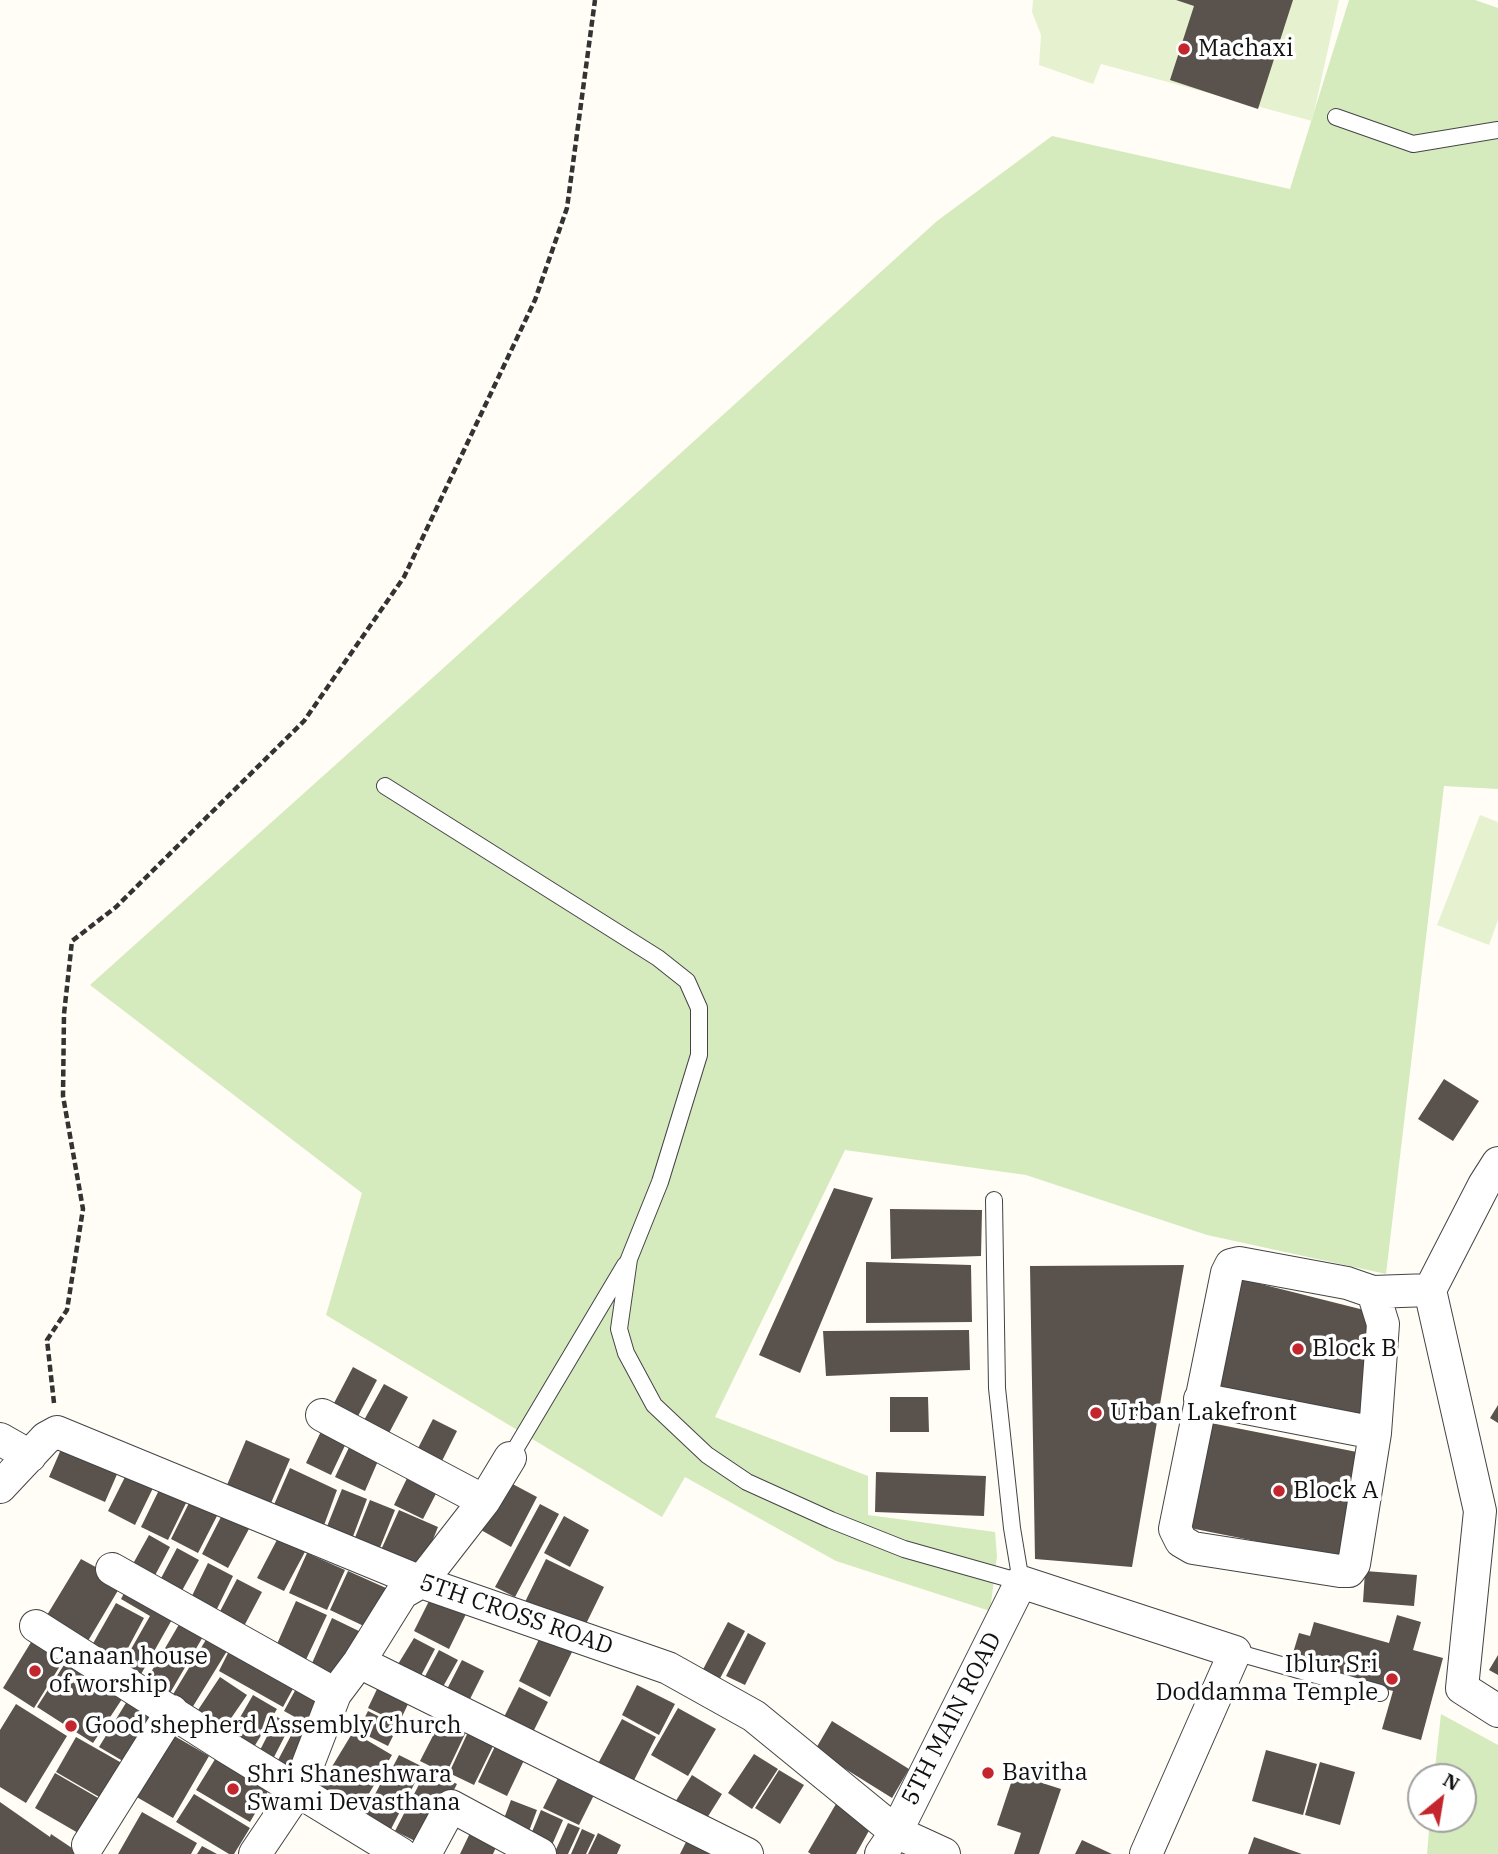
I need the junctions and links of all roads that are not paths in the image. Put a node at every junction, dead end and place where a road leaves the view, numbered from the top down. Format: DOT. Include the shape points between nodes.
graph roads {
  1 [pos="1336,117"];
  2 [pos="1498,130"];
  3 [pos="385,786"];
  4 [pos="1498,1163"];
  5 [pos="994,1200"];
  6 [pos="629,1259"];
  7 [pos="1430,1290"];
  8 [pos="1373,1292"];
  9 [pos="1200,1399"];
  10 [pos="322,1415"];
  11 [pos="1375,1433"];
  12 [pos="0,1439"];
  13 [pos="30,1456"];
  14 [pos="510,1458"];
  15 [pos="0,1487"];
  16 [pos="484,1501"];
  17 [pos="112,1569"];
  18 [pos="1021,1582"];
  19 [pos="421,1583"];
  20 [pos="36,1626"];
  21 [pos="1235,1652"];
  22 [pos="359,1662"];
  23 [pos="1380,1693"];
  24 [pos="335,1694"];
  25 [pos="172,1711"];
  26 [pos="1498,1711"];
  27 [pos="298,1790"];
  28 [pos="888,1843"];
  29 [pos="88,1845"];
  30 [pos="255,1854"];
  31 [pos="401,1854"];
  32 [pos="425,1854"];
  33 [pos="540,1854"];
  34 [pos="747,1854"];
  35 [pos="944,1854"];
  36 [pos="1146,1854"];
  1 -- 2 [label="lane" via="1413,144"];
  3 -- 6 [label="lane" via="658,957 687,981 699,1008 699,1055 660,1182"];
  4 -- 7 [label="street"];
  5 -- 18 [label="lane" via="997,1388"];
  6 -- 14 [label="lane"];
  6 -- 18 [label="lane" via="619,1329 626,1353 654,1405 707,1455 747,1482 831,1520 904,1549"];
  7 -- 8 [label="street"];
  7 -- 26 [label="street" via="1480,1511 1462,1688"];
  8 -- 9 [label="street" via="1347,1283 1231,1265"];
  8 -- 11 [label="street" via="1383,1324"];
  9 -- 11 [label="street"];
  9 -- 11 [label="street" via="1175,1529 1181,1541 1193,1548 1349,1571 1354,1564"];
  10 -- 16 [label="street"];
  12 -- 13 [label="street"];
  13 -- 15 [label="street"];
  13 -- 19 [label="street, 5TH CROSS ROAD" via="57,1432"];
  14 -- 16 [label="street"];
  16 -- 19 [label="street"];
  17 -- 24 [label="street"];
  18 -- 21 [label="street"];
  18 -- 28 [label="street, 5TH MAIN ROAD"];
  19 -- 22 [label="street" via="402,1594"];
  19 -- 28 [label="street, 5TH CROSS ROAD" via="668,1668 754,1716"];
  20 -- 25 [label="street"];
  21 -- 23 [label="lane"];
  21 -- 36 [label="street"];
  22 -- 24 [label="street"];
  22 -- 34 [label="street"];
  24 -- 27 [label="street"];
  25 -- 27 [label="street"];
  25 -- 29 [label="street"];
  27 -- 30 [label="street"];
  27 -- 31 [label="street"];
  28 -- 35 [label="street, 5TH CROSS ROAD"];
  32 -- 33 [label="street" via="451,1806"];
}
